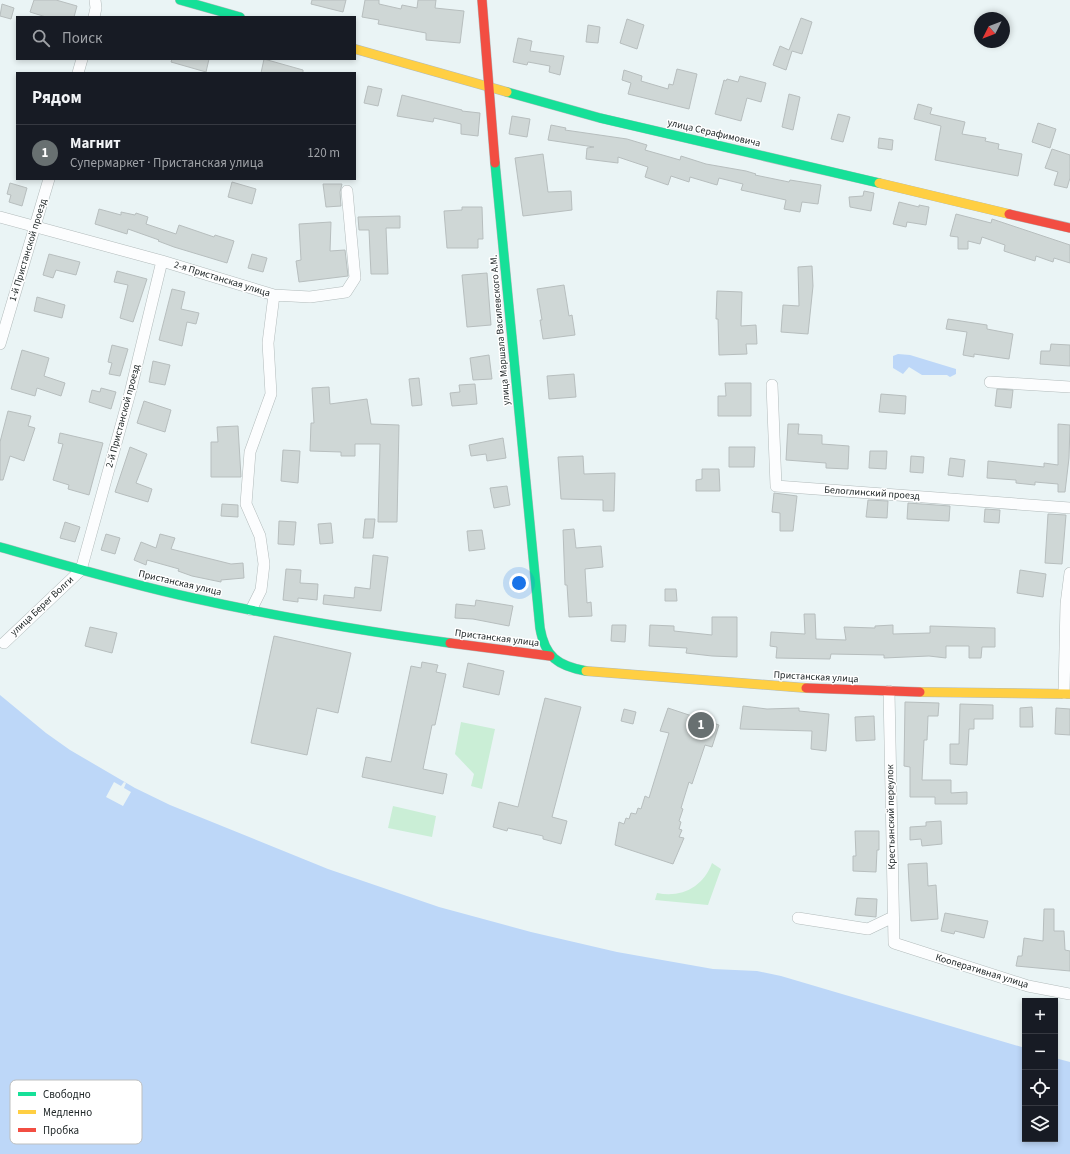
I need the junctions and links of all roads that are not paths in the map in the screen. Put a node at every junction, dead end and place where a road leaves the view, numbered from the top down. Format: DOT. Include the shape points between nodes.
graph roads {
  1 [pos="95,0"];
  2 [pos="180,0"];
  3 [pos="482,0"];
  4 [pos="94,16"];
  5 [pos="236,16"];
  6 [pos="356,49"];
  7 [pos="82,60"];
  8 [pos="78,72"];
  9 [pos="488,86"];
  10 [pos="49,180"];
  11 [pos="347,191"];
  12 [pos="0,217"];
  13 [pos="36,227"];
  14 [pos="1070,228"];
  15 [pos="162,261"];
  16 [pos="274,295"];
  17 [pos="0,344"];
  18 [pos="990,382"];
  19 [pos="772,385"];
  20 [pos="1070,387"];
  21 [pos="1070,508"];
  22 [pos="0,547"];
  23 [pos="80,570"];
  24 [pos="1070,573"];
  25 [pos="251,610"];
  26 [pos="4,643"];
  27 [pos="550,656"];
  28 [pos="889,691"];
  29 [pos="1067,694"];
  30 [pos="798,918"];
  31 [pos="893,918"];
  32 [pos="894,943"];
  33 [pos="1070,994"];
  1 -- 4 [label="street"];
  2 -- 5 [label="street"];
  3 -- 9 [label="street, улица Маршала Василевского А.М."];
  6 -- 9 [label="street, улица Серафимовича"];
  7 -- 8 [label="street"];
  9 -- 14 [label="street, улица Серафимовича" via="600,118"];
  9 -- 27 [label="street, улица Маршала Василевского А.М." via="539,623 541,637"];
  10 -- 13 [label="street, 1-й Пристанской проезд"];
  11 -- 16 [label="street, 2-я Пристанская улица" via="355,278 346,292 310,297"];
  12 -- 13 [label="street, 2-я Пристанская улица"];
  13 -- 15 [label="street, 2-я Пристанская улица"];
  13 -- 17 [label="street, 1-й Пристанской проезд"];
  15 -- 16 [label="street, 2-я Пристанская улица"];
  15 -- 23 [label="street, 2-й Пристанской проезд" via="130,393"];
  16 -- 25 [label="street" via="268,343 271,394 250,452 246,504 260,536 264,564 261,590"];
  18 -- 20 [label="street"];
  19 -- 21 [label="street, Белоглинский проезд" via="776,486"];
  22 -- 23 [label="street, Пристанская улица"];
  23 -- 25 [label="street, Пристанская улица"];
  23 -- 26 [label="street, улица Берег Волги"];
  24 -- 29 [label="street" via="1066,604"];
  25 -- 27 [label="street, Пристанская улица" via="448,644"];
  27 -- 28 [label="street, Пристанская улица" via="556,662 570,668 591,672"];
  28 -- 29 [label="street, Пристанская улица"];
  28 -- 31 [label="street, Крестьянский переулок"];
  30 -- 31 [label="street" via="868,929"];
  31 -- 32 [label="street, Крестьянский переулок"];
  32 -- 33 [label="street, Кооперативная улица" via="1028,986"];
}
